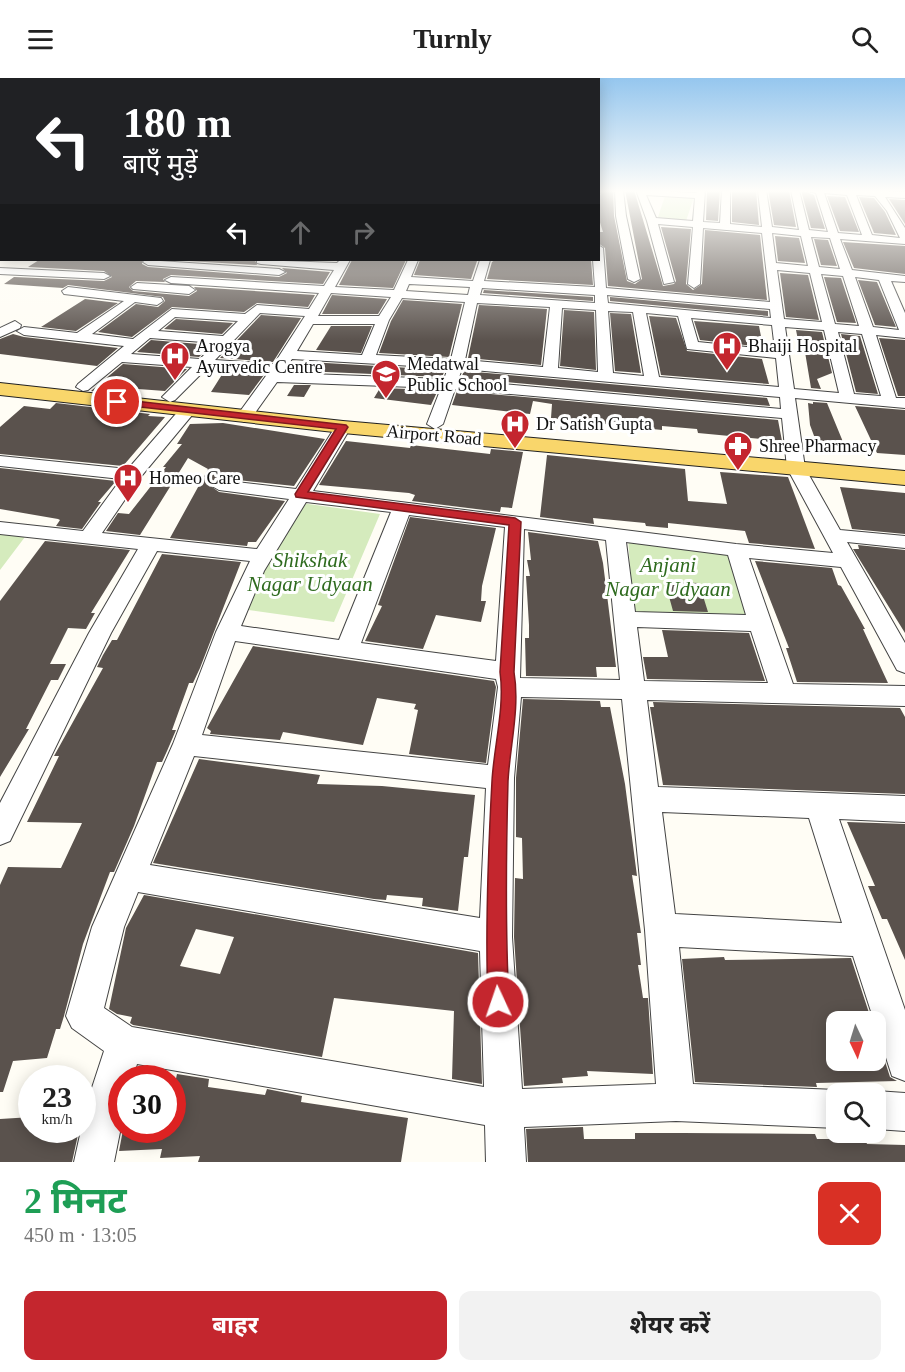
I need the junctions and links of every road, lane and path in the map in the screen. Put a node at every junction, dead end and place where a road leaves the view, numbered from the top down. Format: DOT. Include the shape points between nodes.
graph roads {
  1 [pos="632,241"];
  2 [pos="651,241"];
  3 [pos="684,241"];
  4 [pos="768,241"];
  5 [pos="806,241"];
  6 [pos="835,241"];
  7 [pos="844,241"];
  8 [pos="905,251"];
  9 [pos="600,257"];
  10 [pos="24,261"];
  11 [pos="246,261"];
  12 [pos="148,262"];
  13 [pos="71,264"];
  14 [pos="772,266"];
  15 [pos="340,268"];
  16 [pos="813,269"];
  17 [pos="408,270"];
  18 [pos="4,271"];
  19 [pos="484,271"];
  20 [pos="57,274"];
  21 [pos="846,274"];
  22 [pos="104,276"];
  23 [pos="884,277"];
  24 [pos="905,279"];
  25 [pos="171,280"];
  26 [pos="649,281"];
  27 [pos="137,286"];
  28 [pos="68,291"];
  29 [pos="203,291"];
  30 [pos="602,291"];
  31 [pos="324,295"];
  32 [pos="398,295"];
  33 [pos="472,298"];
  34 [pos="129,303"];
  35 [pos="556,304"];
  36 [pos="604,306"];
  37 [pos="776,306"];
  38 [pos="639,309"];
  39 [pos="683,313"];
  40 [pos="311,316"];
  41 [pos="249,318"];
  42 [pos="383,320"];
  43 [pos="779,322"];
  44 [pos="830,326"];
  45 [pos="905,328"];
  46 [pos="870,330"];
  47 [pos="0,333"];
  48 [pos="146,334"];
  49 [pos="905,334"];
  50 [pos="80,337"];
  51 [pos="226,340"];
  52 [pos="134,343"];
  53 [pos="288,355"];
  54 [pos="783,355"];
  55 [pos="118,357"];
  56 [pos="368,358"];
  57 [pos="204,364"];
  58 [pos="457,364"];
  59 [pos="550,372"];
  60 [pos="276,373"];
  61 [pos="0,377"];
  62 [pos="606,377"];
  63 [pos="652,380"];
  64 [pos="449,384"];
  65 [pos="82,387"];
  66 [pos="0,389"];
  67 [pos="788,393"];
  68 [pos="170,397"];
  69 [pos="848,399"];
  70 [pos="898,403"];
  71 [pos="187,411"];
  72 [pos="248,411"];
  73 [pos="789,414"];
  74 [pos="435,424"];
  75 [pos="343,427"];
  76 [pos="0,461"];
  77 [pos="795,462"];
  78 [pos="905,466"];
  79 [pos="133,475"];
  80 [pos="905,478"];
  81 [pos="219,485"];
  82 [pos="300,494"];
  83 [pos="402,508"];
  84 [pos="515,522"];
  85 [pos="0,528"];
  86 [pos="615,534"];
  87 [pos="833,535"];
  88 [pos="89,537"];
  89 [pos="905,542"];
  90 [pos="152,543"];
  91 [pos="736,550"];
  92 [pos="262,556"];
  93 [pos="848,561"];
  94 [pos="624,619"];
  95 [pos="759,623"];
  96 [pos="227,632"];
  97 [pos="347,650"];
  98 [pos="905,664"];
  99 [pos="508,680"];
  100 [pos="632,692"];
  101 [pos="784,695"];
  102 [pos="905,696"];
  103 [pos="186,744"];
  104 [pos="500,778"];
  105 [pos="646,799"];
  106 [pos="820,806"];
  107 [pos="905,809"];
  108 [pos="1,826"];
  109 [pos="129,876"];
  110 [pos="661,930"];
  111 [pos="495,937"];
  112 [pos="866,940"];
  113 [pos="125,1044"];
  114 [pos="905,1063"];
  115 [pos="676,1102"];
  116 [pos="503,1109"];
  117 [pos="826,1109"];
  118 [pos="886,1111"];
  119 [pos="905,1112"];
  120 [pos="94,1162"];
  121 [pos="506,1162"];
  1 -- 26 [label="street"];
  2 -- 26 [label="street"];
  3 -- 26 [label="street"];
  4 -- 14 [label="street"];
  5 -- 16 [label="street"];
  6 -- 21 [label="street"];
  7 -- 8 [label="street"];
  9 -- 26 [label="street"];
  10 -- 18 [label="street"];
  11 -- 15 [label="street"];
  12 -- 15 [label="street"];
  13 -- 20 [label="street"];
  14 -- 16 [label="street"];
  14 -- 37 [label="street" via="768,291"];
  15 -- 31 [label="street"];
  16 -- 21 [label="street"];
  16 -- 44 [label="street"];
  17 -- 19 [label="street"];
  17 -- 32 [label="street"];
  18 -- 20 [label="street"];
  19 -- 30 [label="street"];
  19 -- 33 [label="street"];
  20 -- 22 [label="street"];
  21 -- 23 [label="street"];
  21 -- 46 [label="street"];
  23 -- 24 [label="street"];
  23 -- 45 [label="street"];
  25 -- 31 [label="street"];
  26 -- 30 [label="street"];
  27 -- 29 [label="street"];
  28 -- 29 [label="street" via="184,303"];
  29 -- 31 [label="street"];
  30 -- 36 [label="street"];
  30 -- 37 [label="street"];
  31 -- 32 [label="street"];
  31 -- 40 [label="street"];
  32 -- 33 [label="street"];
  32 -- 42 [label="street"];
  33 -- 35 [label="street"];
  33 -- 58 [label="street"];
  34 -- 50 [label="street"];
  35 -- 36 [label="street"];
  35 -- 59 [label="street"];
  36 -- 38 [label="street"];
  36 -- 62 [label="street"];
  37 -- 43 [label="street"];
  38 -- 39 [label="street"];
  38 -- 63 [label="street"];
  39 -- 43 [label="street"];
  39 -- 54 [label="street" via="692,346"];
  40 -- 41 [label="street" via="259,309"];
  40 -- 42 [label="street"];
  40 -- 53 [label="street"];
  41 -- 48 [label="street" via="174,313"];
  41 -- 51 [label="street"];
  42 -- 56 [label="street"];
  43 -- 44 [label="street"];
  43 -- 54 [label="street"];
  44 -- 46 [label="street"];
  44 -- 69 [label="street"];
  46 -- 49 [label="street"];
  46 -- 70 [label="street"];
  47 -- 50 [label="street" via="20,328"];
  48 -- 51 [label="street"];
  48 -- 52 [label="street"];
  50 -- 52 [label="street"];
  51 -- 57 [label="street"];
  52 -- 55 [label="street"];
  53 -- 56 [label="street"];
  53 -- 60 [label="street"];
  54 -- 67 [label="street"];
  55 -- 57 [label="street"];
  55 -- 65 [label="street"];
  56 -- 58 [label="street"];
  57 -- 60 [label="street"];
  57 -- 68 [label="street"];
  58 -- 59 [label="street"];
  58 -- 64 [label="street"];
  59 -- 62 [label="street"];
  60 -- 64 [label="street"];
  60 -- 72 [label="street"];
  61 -- 65 [label="main road, Airport Road"];
  62 -- 63 [label="street"];
  63 -- 67 [label="street"];
  64 -- 73 [label="street"];
  64 -- 74 [label="street"];
  65 -- 68 [label="main road, Airport Road"];
  66 -- 71 [label="main road, Airport Road"];
  67 -- 69 [label="street"];
  67 -- 73 [label="street"];
  68 -- 72 [label="main road, Airport Road"];
  69 -- 70 [label="street"];
  71 -- 72 [label="main road, Airport Road"];
  71 -- 79 [label="street"];
  72 -- 74 [label="main road, Airport Road"];
  72 -- 75 [label="main road, Airport Road"];
  73 -- 77 [label="street"];
  74 -- 77 [label="main road, Airport Road"];
  75 -- 77 [label="main road, Airport Road"];
  75 -- 82 [label="street"];
  76 -- 79 [label="street"];
  77 -- 78 [label="main road, Airport Road"];
  77 -- 80 [label="main road, Airport Road"];
  77 -- 87 [label="street"];
  79 -- 88 [label="street"];
  81 -- 82 [label="street"];
  82 -- 83 [label="street"];
  82 -- 92 [label="street"];
  83 -- 84 [label="street"];
  83 -- 97 [label="street"];
  84 -- 86 [label="street"];
  84 -- 99 [label="street"];
  85 -- 88 [label="street"];
  86 -- 91 [label="street"];
  86 -- 94 [label="street"];
  87 -- 89 [label="street"];
  87 -- 93 [label="street"];
  88 -- 90 [label="street"];
  90 -- 92 [label="street"];
  90 -- 108 [label="street" via="100,633"];
  91 -- 93 [label="street"];
  91 -- 95 [label="street"];
  92 -- 96 [label="street"];
  93 -- 98 [label="street"];
  94 -- 95 [label="street"];
  94 -- 100 [label="street"];
  95 -- 101 [label="street"];
  96 -- 97 [label="street"];
  96 -- 103 [label="street"];
  97 -- 99 [label="street"];
  99 -- 100 [label="street"];
  99 -- 104 [label="street"];
  100 -- 101 [label="street"];
  100 -- 105 [label="street"];
  101 -- 102 [label="street"];
  103 -- 104 [label="street"];
  103 -- 109 [label="street"];
  104 -- 111 [label="street"];
  105 -- 106 [label="street"];
  105 -- 110 [label="street"];
  106 -- 107 [label="street"];
  106 -- 112 [label="street"];
  109 -- 111 [label="street"];
  109 -- 113 [label="street" via="108,927 84,1016"];
  110 -- 112 [label="street"];
  110 -- 115 [label="street"];
  111 -- 116 [label="street"];
  112 -- 114 [label="street"];
  113 -- 116 [label="street"];
  113 -- 120 [label="street" via="106,1103"];
  115 -- 116 [label="street"];
  115 -- 117 [label="street"];
  116 -- 121 [label="street"];
  118 -- 119 [label="street"];
}
